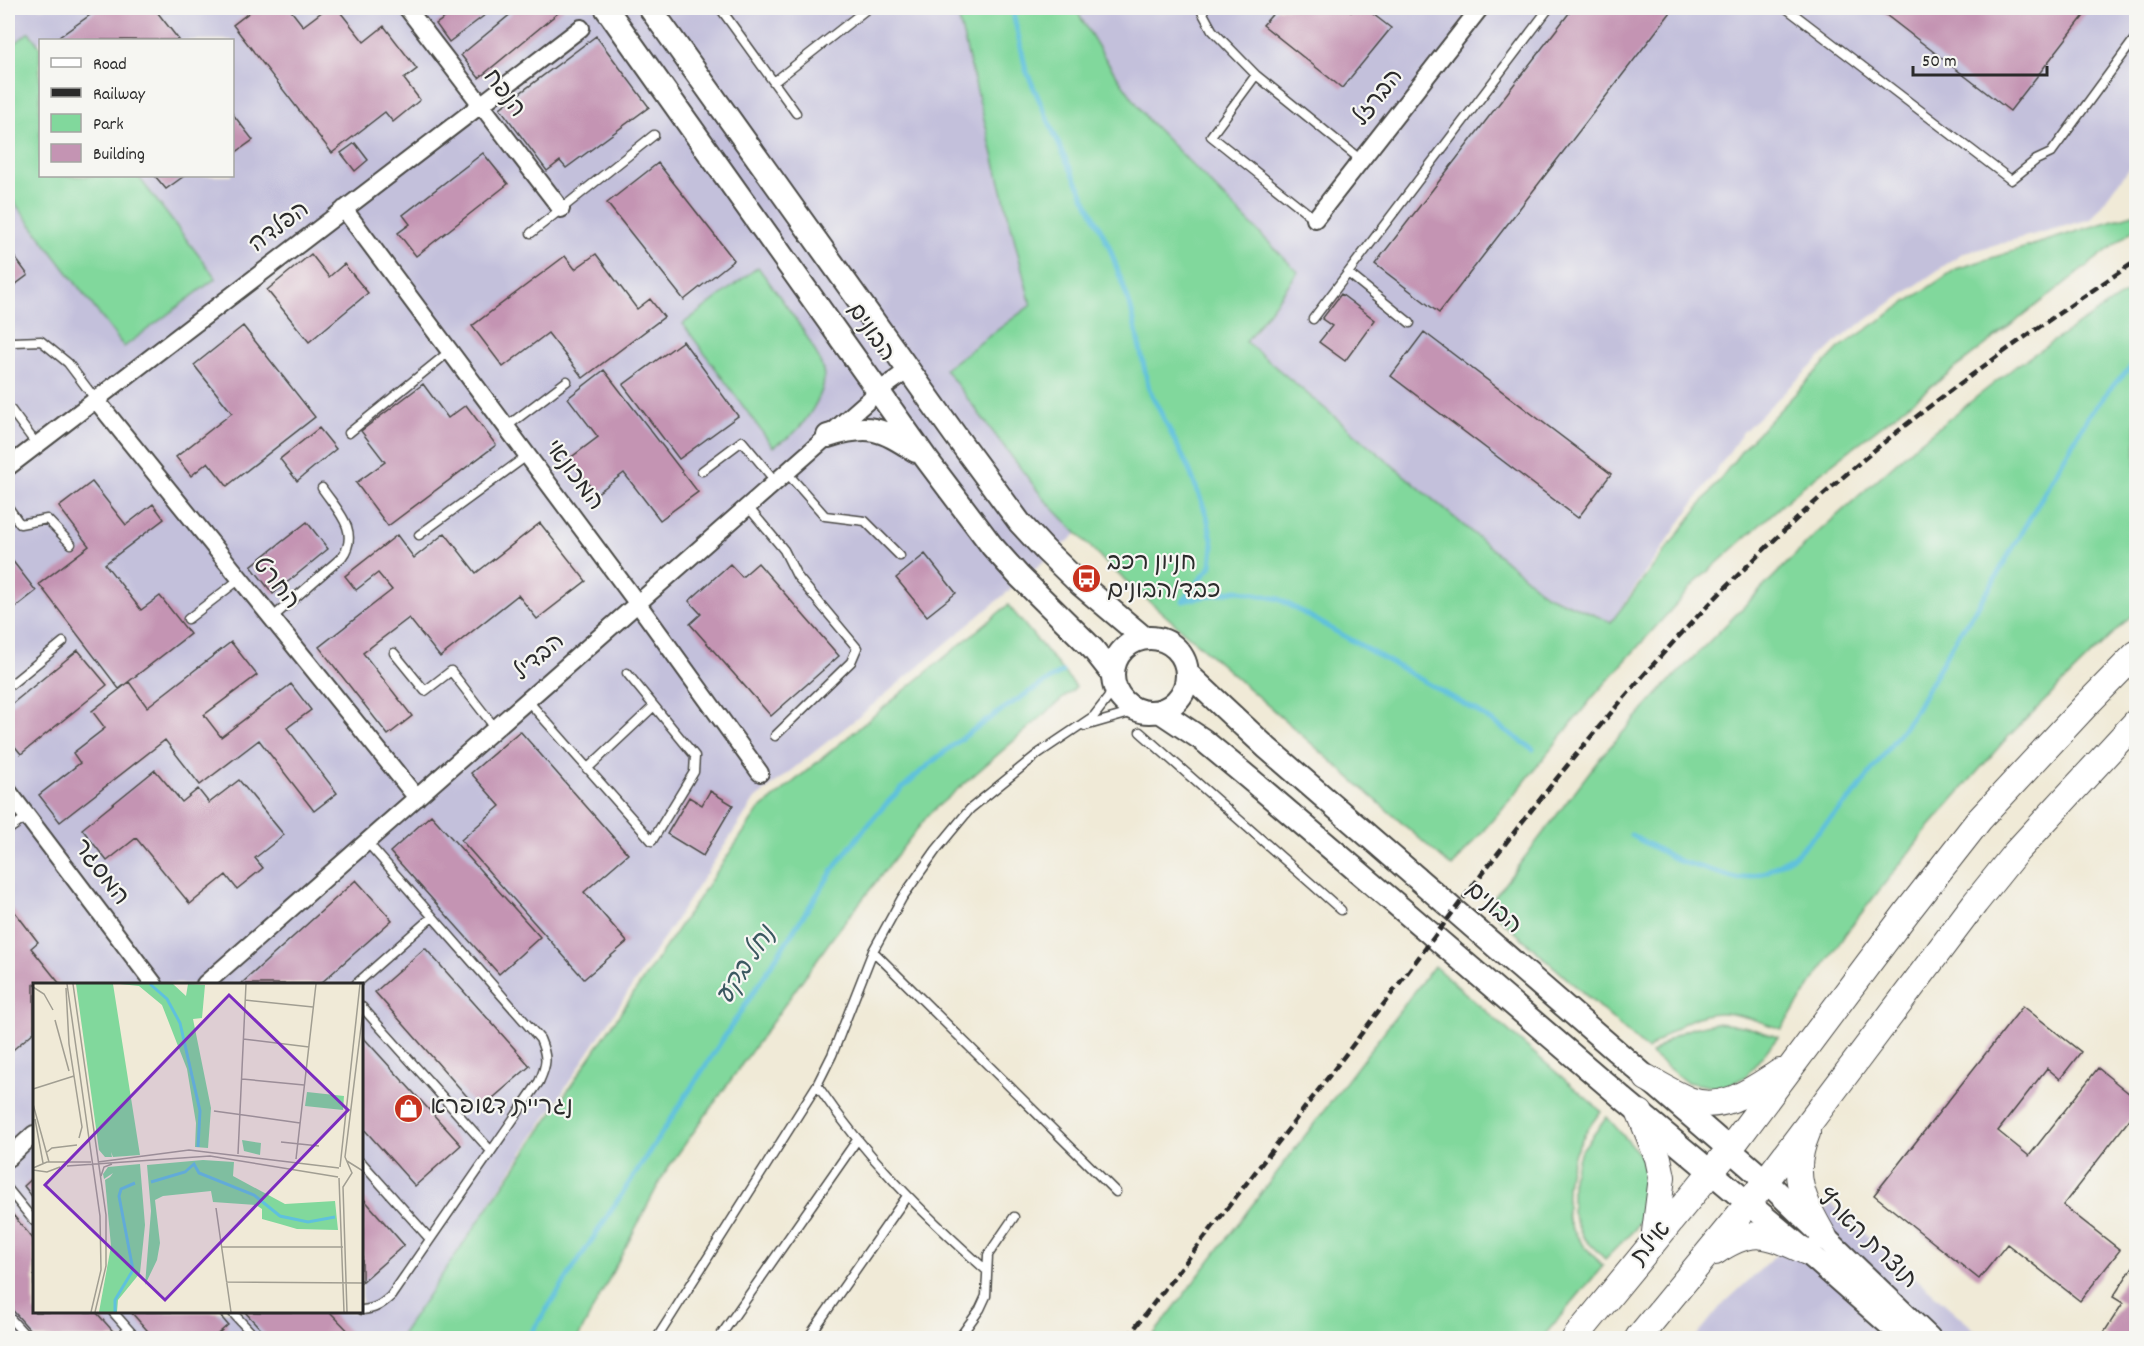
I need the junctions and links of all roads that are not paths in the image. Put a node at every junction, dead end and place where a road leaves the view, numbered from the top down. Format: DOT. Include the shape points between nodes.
graph roads {
  1 [pos="407,8"];
  2 [pos="606,8"];
  3 [pos="650,8"];
  4 [pos="720,8"];
  5 [pos="868,8"];
  6 [pos="1200,8"];
  7 [pos="1480,8"];
  8 [pos="1549,8"];
  9 [pos="1786,8"];
  10 [pos="581,28"];
  11 [pos="2136,37"];
  12 [pos="1256,75"];
  13 [pos="774,82"];
  14 [pos="481,105"];
  15 [pos="796,113"];
  16 [pos="654,135"];
  17 [pos="1361,160"];
  18 [pos="344,209"];
  19 [pos="561,209"];
  20 [pos="1315,219"];
  21 [pos="531,233"];
  22 [pos="1348,273"];
  23 [pos="1313,319"];
  24 [pos="1410,323"];
  25 [pos="8,340"];
  26 [pos="450,351"];
  27 [pos="908,370"];
  28 [pos="567,381"];
  29 [pos="879,392"];
  30 [pos="96,400"];
  31 [pos="8,406"];
  32 [pos="506,426"];
  33 [pos="349,433"];
  34 [pos="828,436"];
  35 [pos="37,445"];
  36 [pos="528,455"];
  37 [pos="925,457"];
  38 [pos="8,467"];
  39 [pos="702,471"];
  40 [pos="782,477"];
  41 [pos="322,488"];
  42 [pos="8,507"];
  43 [pos="748,507"];
  44 [pos="418,535"];
  45 [pos="71,544"];
  46 [pos="900,556"];
  47 [pos="240,579"];
  48 [pos="638,604"];
  49 [pos="272,618"];
  50 [pos="188,619"];
  51 [pos="1144,638"];
  52 [pos="63,642"];
  53 [pos="394,653"];
  54 [pos="2136,654"];
  55 [pos="627,673"];
  56 [pos="1188,675"];
  57 [pos="1113,679"];
  58 [pos="8,687"];
  59 [pos="528,701"];
  60 [pos="654,706"];
  61 [pos="1161,711"];
  62 [pos="1139,721"];
  63 [pos="2136,722"];
  64 [pos="496,729"];
  65 [pos="1073,730"];
  66 [pos="775,735"];
  67 [pos="587,769"];
  68 [pos="760,773"];
  69 [pos="8,791"];
  70 [pos="417,798"];
  71 [pos="27,817"];
  72 [pos="8,830"];
  73 [pos="366,843"];
  74 [pos="1341,910"];
  75 [pos="432,917"];
  76 [pos="873,951"];
  77 [pos="153,983"];
  78 [pos="206,983"];
  79 [pos="357,983"];
  80 [pos="363,1008"];
  81 [pos="1796,1062"];
  82 [pos="1647,1078"];
  83 [pos="817,1085"];
  84 [pos="1640,1113"];
  85 [pos="1813,1119"];
  86 [pos="33,1135"];
  87 [pos="857,1140"];
  88 [pos="491,1150"];
  89 [pos="1729,1150"];
  90 [pos="8,1158"];
  91 [pos="363,1164"];
  92 [pos="1711,1172"];
  93 [pos="1766,1181"];
  94 [pos="8,1189"];
  95 [pos="1116,1192"];
  96 [pos="907,1196"];
  97 [pos="1749,1203"];
  98 [pos="1014,1217"];
  99 [pos="33,1220"];
  100 [pos="430,1239"];
  101 [pos="1654,1241"];
  102 [pos="1815,1244"];
  103 [pos="1700,1263"];
  104 [pos="986,1270"];
  105 [pos="363,1310"];
  106 [pos="114,1313"];
  107 [pos="234,1313"];
  108 [pos="8,1316"];
  109 [pos="28,1338"];
  110 [pos="136,1338"];
  111 [pos="256,1338"];
  112 [pos="657,1338"];
  113 [pos="719,1338"];
  114 [pos="808,1338"];
  115 [pos="959,1338"];
  116 [pos="1575,1338"];
  117 [pos="1638,1338"];
  118 [pos="1905,1338"];
  119 [pos="1929,1338"];
  1 -- 14 [label="street, הנפח"];
  2 -- 29 [label="street, הבונים"];
  3 -- 27 [label="street, הבונים"];
  4 -- 13 [label="lane"];
  5 -- 13 [label="lane"];
  6 -- 12 [label="lane" via="1212,30"];
  7 -- 17 [label="street, הברזל"];
  8 -- 22 [label="lane"];
  9 -- 11 [label="lane" via="2011,180 2051,153"];
  10 -- 14 [label="street, הפלדה"];
  12 -- 17 [label="lane"];
  12 -- 20 [label="lane" via="1210,136"];
  13 -- 15 [label="lane"];
  14 -- 18 [label="street, הפלדה"];
  14 -- 19 [label="street, הנפח"];
  16 -- 19 [label="lane"];
  17 -- 20 [label="street, הברזל"];
  18 -- 26 [label="street, המכונאי"];
  18 -- 30 [label="street, הפלדה"];
  19 -- 21 [label="lane"];
  22 -- 23 [label="lane"];
  22 -- 24 [label="lane"];
  25 -- 30 [label="lane" via="41,341 68,363"];
  26 -- 32 [label="street, המכונאי"];
  26 -- 33 [label="lane"];
  27 -- 29 [label="street, הבדיל"];
  27 -- 51 [label="street, הבונים" via="1020,523 1080,584"];
  28 -- 32 [label="lane"];
  29 -- 34 [label="street, הבדיל"];
  29 -- 37 [label="street, הבונים"];
  30 -- 35 [label="street, הפלדה"];
  30 -- 47 [label="street, החרט"];
  31 -- 35 [label="lane"];
  32 -- 36 [label="street, המכונאי"];
  34 -- 37 [label="street" via="854,428 873,429 892,435"];
  34 -- 40 [label="street, הבדיל"];
  35 -- 38 [label="street, הפלדה"];
  36 -- 44 [label="lane"];
  36 -- 48 [label="street, המכונאי"];
  37 -- 57 [label="street, הבונים" via="992,546 1093,649"];
  39 -- 40 [label="lane" via="742,441"];
  40 -- 43 [label="street, הבדיל"];
  40 -- 46 [label="lane" via="825,516 865,521"];
  41 -- 49 [label="lane" via="349,528 350,547"];
  42 -- 45 [label="lane" via="20,524 47,519"];
  43 -- 48 [label="street, הבדיל"];
  43 -- 66 [label="lane" via="784,550 797,576 857,648 851,662"];
  47 -- 49 [label="street, החרט"];
  47 -- 50 [label="lane"];
  48 -- 59 [label="street, הבדיל"];
  48 -- 68 [label="street, המכונאי"];
  49 -- 70 [label="street, החרט"];
  51 -- 56 [label="street" via="1157,638 1179,651"];
  51 -- 57 [label="street" via="1122,650 1115,660"];
  52 -- 58 [label="lane"];
  53 -- 64 [label="lane" via="425,691 451,671"];
  54 -- 81 [label="main road, אילת" via="1980,820"];
  55 -- 60 [label="lane"];
  56 -- 61 [label="street" via="1181,697"];
  56 -- 82 [label="street, הבונים"];
  57 -- 62 [label="street" via="1119,696"];
  57 -- 65 [label="lane" via="1101,708"];
  59 -- 64 [label="street, הבדיל"];
  59 -- 67 [label="lane"];
  60 -- 67 [label="lane"];
  60 -- 67 [label="lane" via="694,756 694,772 652,842"];
  61 -- 62 [label="street" via="1149,713"];
  61 -- 84 [label="street" via="1250,779"];
  62 -- 65 [label="lane" via="1112,717"];
  62 -- 74 [label="lane"];
  63 -- 85 [label="main road" via="2016,852"];
  64 -- 70 [label="street, הבדיל"];
  65 -- 76 [label="lane" via="970,809 902,898"];
  69 -- 71 [label="street, המסגר"];
  70 -- 73 [label="street, הבדיל"];
  71 -- 72 [label="lane"];
  71 -- 77 [label="street, המסגר"];
  73 -- 75 [label="lane"];
  73 -- 78 [label="street, הבדיל"];
  75 -- 79 [label="lane"];
  75 -- 88 [label="lane" via="540,1039 545,1051 547,1065 539,1082"];
  76 -- 83 [label="lane"];
  76 -- 95 [label="lane"];
  80 -- 88 [label="lane"];
  81 -- 82 [label="main road" via="1729,1102 1690,1101"];
  81 -- 89 [label="main road, אילת"];
  82 -- 89 [label="street, הבונים"];
  83 -- 87 [label="lane"];
  83 -- 112 [label="lane"];
  84 -- 92 [label="street"];
  84 -- 101 [label="main road" via="1662,1178"];
  85 -- 93 [label="main road, אילת"];
  85 -- 102 [label="main road" via="1800,1150 1798,1178"];
  86 -- 90 [label="street"];
  87 -- 96 [label="lane"];
  87 -- 113 [label="lane"];
  88 -- 100 [label="lane"];
  89 -- 92 [label="main road, אילת"];
  89 -- 93 [label="street, הבונים"];
  91 -- 100 [label="lane"];
  92 -- 97 [label="street"];
  92 -- 101 [label="main road, אילת"];
  93 -- 97 [label="main road, אילת"];
  93 -- 102 [label="street, תוצרת הארץ"];
  94 -- 99 [label="lane"];
  96 -- 104 [label="lane"];
  96 -- 114 [label="lane"];
  97 -- 102 [label="street, תוצרת הארץ"];
  97 -- 103 [label="main road, אילת"];
  98 -- 104 [label="lane" via="991,1249"];
  100 -- 105 [label="lane" via="391,1296 380,1306"];
  101 -- 116 [label="main road, אילת"];
  102 -- 103 [label="main road" via="1757,1234 1732,1240"];
  102 -- 118 [label="street, תוצרת הארץ"];
  102 -- 119 [label="street, תוצרת הארץ"];
  103 -- 117 [label="main road, אילת"];
  104 -- 115 [label="lane" via="983,1303"];
  106 -- 110 [label="lane"];
  107 -- 111 [label="lane"];
  108 -- 109 [label="lane"];
}
